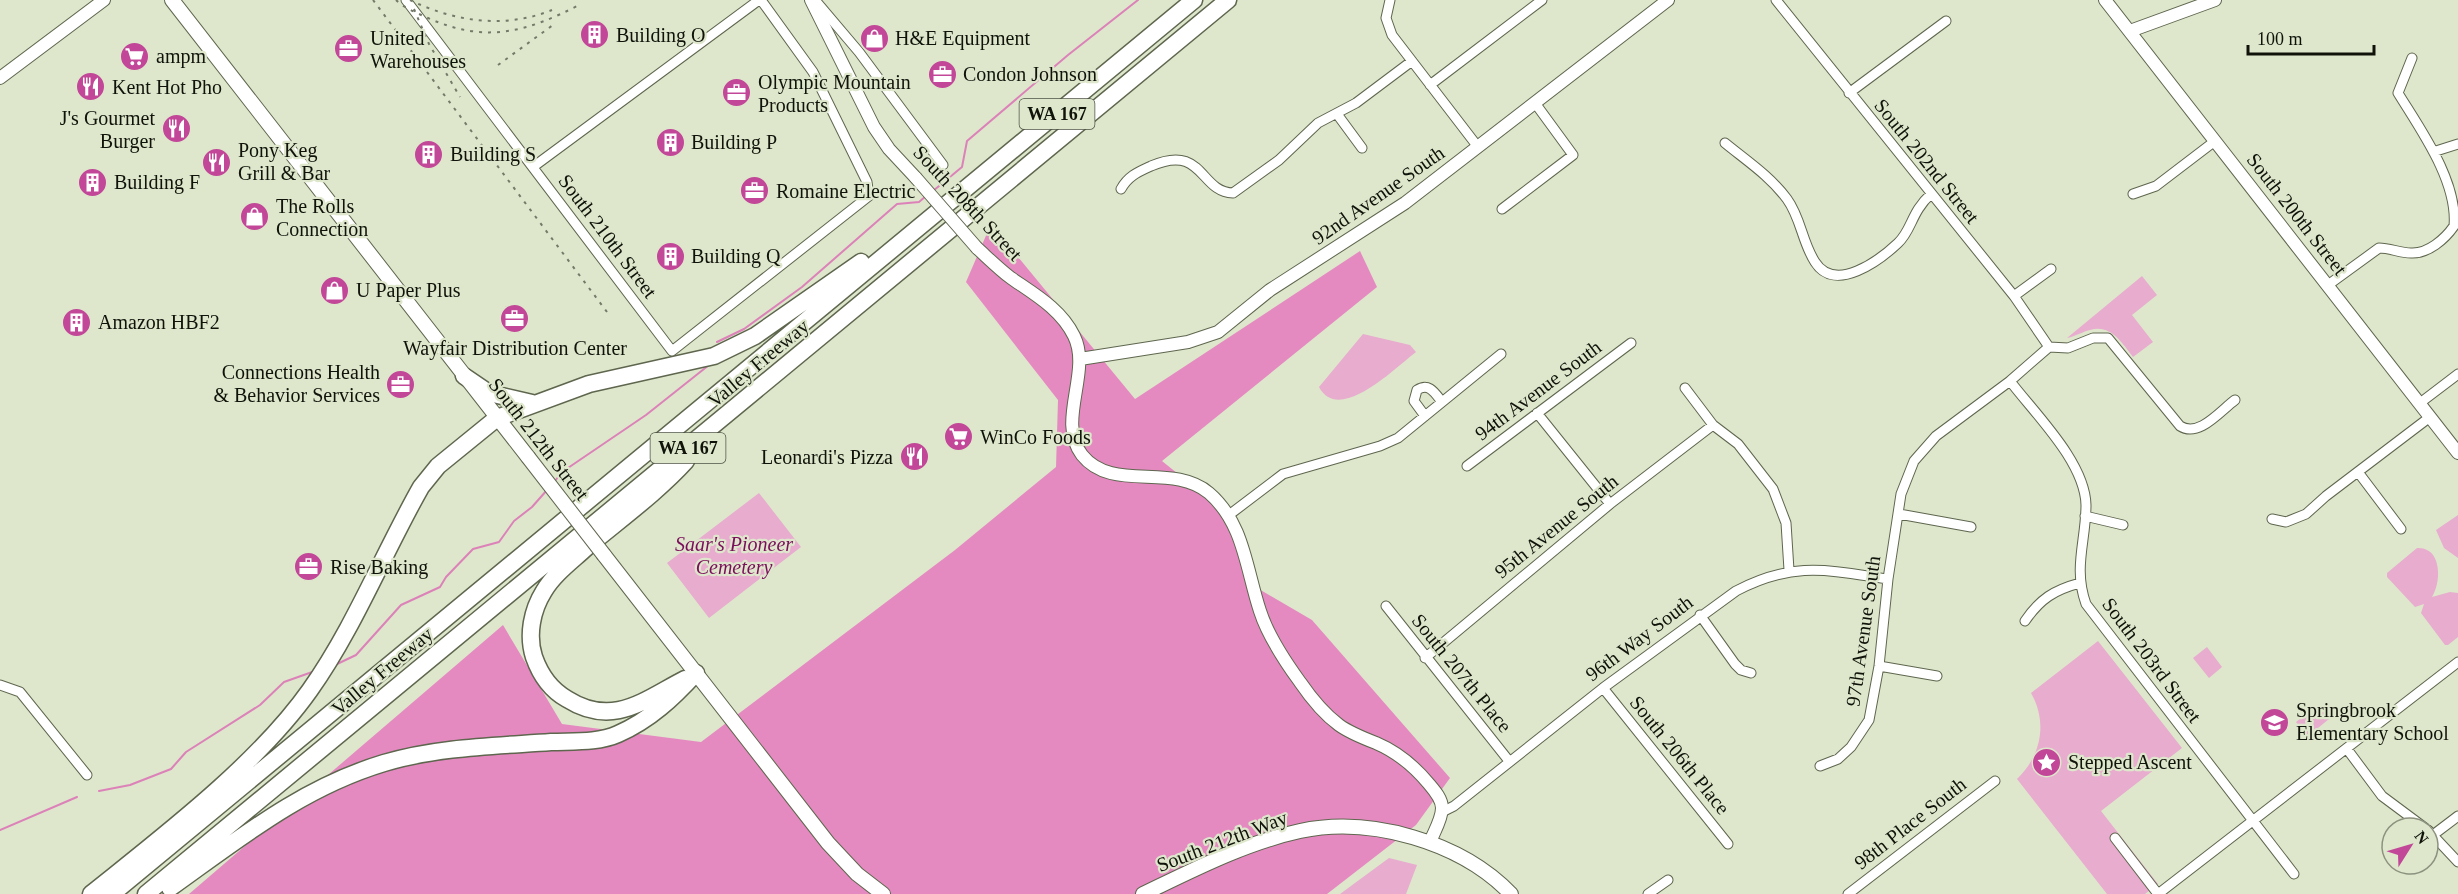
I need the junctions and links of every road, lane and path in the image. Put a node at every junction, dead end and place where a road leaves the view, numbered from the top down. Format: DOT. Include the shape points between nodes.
graph roads {
  1 [pos="104,0"];
  2 [pos="172,0"];
  3 [pos="406,0"];
  4 [pos="760,0"];
  5 [pos="813,0"];
  6 [pos="1194,0"];
  7 [pos="1228,0"];
  8 [pos="1542,0"];
  9 [pos="1668,0"];
  10 [pos="1776,0"];
  11 [pos="2105,0"];
  12 [pos="2216,0"];
  13 [pos="1388,4"];
  14 [pos="1946,21"];
  15 [pos="2130,31"];
  16 [pos="2412,58"];
  17 [pos="1412,61"];
  18 [pos="0,78"];
  19 [pos="1430,85"];
  20 [pos="1849,93"];
  21 [pos="1535,103"];
  22 [pos="1337,114"];
  23 [pos="2215,141"];
  24 [pos="1725,143"];
  25 [pos="2458,144"];
  26 [pos="1478,147"];
  27 [pos="1362,148"];
  28 [pos="2436,151"];
  29 [pos="943,165"];
  30 [pos="533,167"];
  31 [pos="1121,189"];
  32 [pos="1930,194"];
  33 [pos="2133,194"];
  34 [pos="1502,209"];
  35 [pos="918,226"];
  36 [pos="2051,269"];
  37 [pos="2328,285"];
  38 [pos="2014,296"];
  39 [pos="1630,343"];
  40 [pos="2049,347"];
  41 [pos="1501,354"];
  42 [pos="1080,358"];
  43 [pos="672,359"];
  44 [pos="2458,374"];
  45 [pos="464,376"];
  46 [pos="2010,381"];
  47 [pos="1685,388"];
  48 [pos="2235,400"];
  49 [pos="1442,402"];
  50 [pos="536,404"];
  51 [pos="2420,404"];
  52 [pos="1537,413"];
  53 [pos="728,416"];
  54 [pos="1425,416"];
  55 [pos="2430,417"];
  56 [pos="497,418"];
  57 [pos="1713,425"];
  58 [pos="2458,453"];
  59 [pos="1467,466"];
  60 [pos="2358,472"];
  61 [pos="1610,504"];
  62 [pos="1899,514"];
  63 [pos="1229,515"];
  64 [pos="2085,516"];
  65 [pos="2272,519"];
  66 [pos="2123,525"];
  67 [pos="1971,527"];
  68 [pos="2401,529"];
  69 [pos="1789,570"];
  70 [pos="1888,579"];
  71 [pos="2080,583"];
  72 [pos="1386,606"];
  73 [pos="1700,615"];
  74 [pos="2025,621"];
  75 [pos="1425,658"];
  76 [pos="2458,662"];
  77 [pos="1879,666"];
  78 [pos="696,673"];
  79 [pos="1751,673"];
  80 [pos="1937,676"];
  81 [pos="0,685"];
  82 [pos="1603,688"];
  83 [pos="2347,749"];
  84 [pos="1509,761"];
  85 [pos="1820,766"];
  86 [pos="87,775"];
  87 [pos="1995,781"];
  88 [pos="1442,812"];
  89 [pos="2409,816"];
  90 [pos="2458,816"];
  91 [pos="2252,822"];
  92 [pos="2440,825"];
  93 [pos="2115,838"];
  94 [pos="1430,842"];
  95 [pos="1728,844"];
  96 [pos="2440,845"];
  97 [pos="2458,862"];
  98 [pos="2294,874"];
  99 [pos="1668,880"];
  100 [pos="91,894"];
  101 [pos="112,894"];
  102 [pos="146,894"];
  103 [pos="162,894"];
  104 [pos="883,894"];
  105 [pos="1143,894"];
  106 [pos="1511,894"];
  107 [pos="1648,894"];
  108 [pos="1848,894"];
  109 [pos="2157,894"];
  1 -- 18 [label="street"];
  2 -- 45 [label="main road, South 212th Street"];
  3 -- 30 [label="street, South 210th Street"];
  4 -- 30 [label="street"];
  4 -- 43 [label="street" via="813,72 867,182 869,196"];
  5 -- 29 [label="street" via="859,52"];
  5 -- 42 [label="street, South 208th Street, bridge" via="874,127 977,248 1061,317 1073,334"];
  6 -- 35 [label="highway, Valley Freeway / WA 167"];
  7 -- 53 [label="highway, Valley Freeway / WA 167"];
  8 -- 19 [label="street"];
  9 -- 21 [label="street, 92nd Avenue South"];
  10 -- 20 [label="street, South 202nd Street"];
  11 -- 15 [label="street, South 200th Street"];
  12 -- 15 [label="street"];
  13 -- 17 [label="street" via="1386,18 1392,35"];
  14 -- 20 [label="street"];
  15 -- 23 [label="street, South 200th Street"];
  16 -- 28 [label="street" via="2398,93"];
  17 -- 19 [label="street"];
  17 -- 22 [label="street"];
  19 -- 26 [label="street"];
  20 -- 32 [label="street, South 202nd Street"];
  21 -- 26 [label="street, 92nd Avenue South"];
  21 -- 34 [label="street" via="1573,155"];
  22 -- 27 [label="street"];
  22 -- 31 [label="street" via="1312,128 1238,191 1225,193 1189,163 1167,159 1130,176"];
  23 -- 33 [label="street" via="2156,186"];
  23 -- 37 [label="street, South 200th Street"];
  24 -- 32 [label="street" via="1767,176 1785,197 1796,213 1814,260 1821,269 1835,274 1854,274 1900,242 1918,205"];
  25 -- 28 [label="street"];
  26 -- 42 [label="street, 92nd Avenue South" via="1405,203 1270,290 1218,332 1188,342"];
  28 -- 37 [label="street" via="2456,206 2450,232 2412,254 2379,249"];
  30 -- 43 [label="street, South 210th Street"];
  32 -- 38 [label="street, South 202nd Street"];
  35 -- 43 [label="highway" via="755,336 714,356"];
  35 -- 101 [label="highway, Valley Freeway / WA 167"];
  36 -- 38 [label="street"];
  37 -- 51 [label="street, South 200th Street"];
  38 -- 40 [label="street, South 202nd Street"];
  39 -- 52 [label="street, 94th Avenue South"];
  40 -- 46 [label="street, 97th Avenue South"];
  40 -- 48 [label="street" via="2068,348 2093,338 2108,338 2180,426 2191,431"];
  41 -- 49 [label="street"];
  42 -- 63 [label="street, South 208th Street" via="1073,432 1089,462 1112,474 1173,477 1190,482 1207,491"];
  43 -- 50 [label="highway"];
  44 -- 51 [label="street"];
  45 -- 50 [label="highway" via="489,393"];
  45 -- 56 [label="main road, South 212th Street"];
  46 -- 62 [label="street, 97th Avenue South" via="1924,449 1907,475"];
  46 -- 64 [label="street, South 203rd Street" via="2076,469 2084,490"];
  47 -- 57 [label="street"];
  49 -- 54 [label="street"];
  49 -- 54 [label="street" via="1431,388 1417,390 1414,401"];
  50 -- 56 [label="highway"];
  51 -- 55 [label="street, South 200th Street"];
  52 -- 59 [label="street, 94th Avenue South"];
  52 -- 61 [label="street"];
  53 -- 78 [label="highway" via="678,470 554,579 537,605 531,628 533,652 545,678 564,698 587,709 627,709"];
  53 -- 102 [label="highway, Valley Freeway / WA 167"];
  54 -- 63 [label="street" via="1390,442 1277,477"];
  55 -- 58 [label="street, South 200th Street"];
  55 -- 60 [label="street"];
  56 -- 78 [label="main road, South 212th Street, bridge"];
  56 -- 100 [label="highway" via="438,466 421,487 338,645 310,691 279,728 228,779"];
  57 -- 61 [label="street, 95th Avenue South"];
  57 -- 69 [label="street" via="1738,444 1779,501 1788,536"];
  60 -- 65 [label="street" via="2306,514 2286,522"];
  60 -- 68 [label="street"];
  61 -- 75 [label="street, 95th Avenue South"];
  62 -- 67 [label="street"];
  62 -- 70 [label="street, 97th Avenue South"];
  63 -- 88 [label="street, South 208th Street" via="1240,537 1260,613 1300,683 1339,725 1413,766 1437,795"];
  64 -- 66 [label="street"];
  64 -- 71 [label="street, South 203rd Street"];
  69 -- 70 [label="street, 96th Way South" via="1819,569"];
  69 -- 73 [label="street, 96th Way South" via="1754,581"];
  70 -- 77 [label="street, 97th Avenue South"];
  71 -- 74 [label="street" via="2060,588 2044,598"];
  71 -- 91 [label="street, South 203rd Street" via="2086,604"];
  72 -- 75 [label="street, South 207th Place"];
  73 -- 79 [label="street" via="1735,664"];
  73 -- 82 [label="street, 96th Way South"];
  75 -- 84 [label="street, South 207th Place"];
  76 -- 83 [label="street"];
  77 -- 80 [label="street"];
  77 -- 85 [label="street, 97th Avenue South" via="1865,729 1844,754"];
  78 -- 103 [label="highway" via="669,702 618,734 584,741 427,753 339,778 291,803"];
  78 -- 104 [label="main road, South 212th Street" via="828,843"];
  81 -- 86 [label="street" via="20,692"];
  82 -- 84 [label="street, 96th Way South"];
  82 -- 95 [label="street, South 206th Place"];
  83 -- 89 [label="street" via="2382,796"];
  83 -- 91 [label="street"];
  84 -- 88 [label="street, 96th Way South"];
  87 -- 108 [label="street, 98th Place South"];
  88 -- 94 [label="street"];
  90 -- 92 [label="street"];
  91 -- 98 [label="street, South 203rd Street"];
  91 -- 109 [label="street"];
  93 -- 109 [label="street"];
  94 -- 105 [label="main road, South 212th Way" via="1368,830 1301,831 1225,857"];
  94 -- 106 [label="main road, South 212th Way" via="1458,853"];
  96 -- 97 [label="street"];
  99 -- 107 [label="street"];
}
